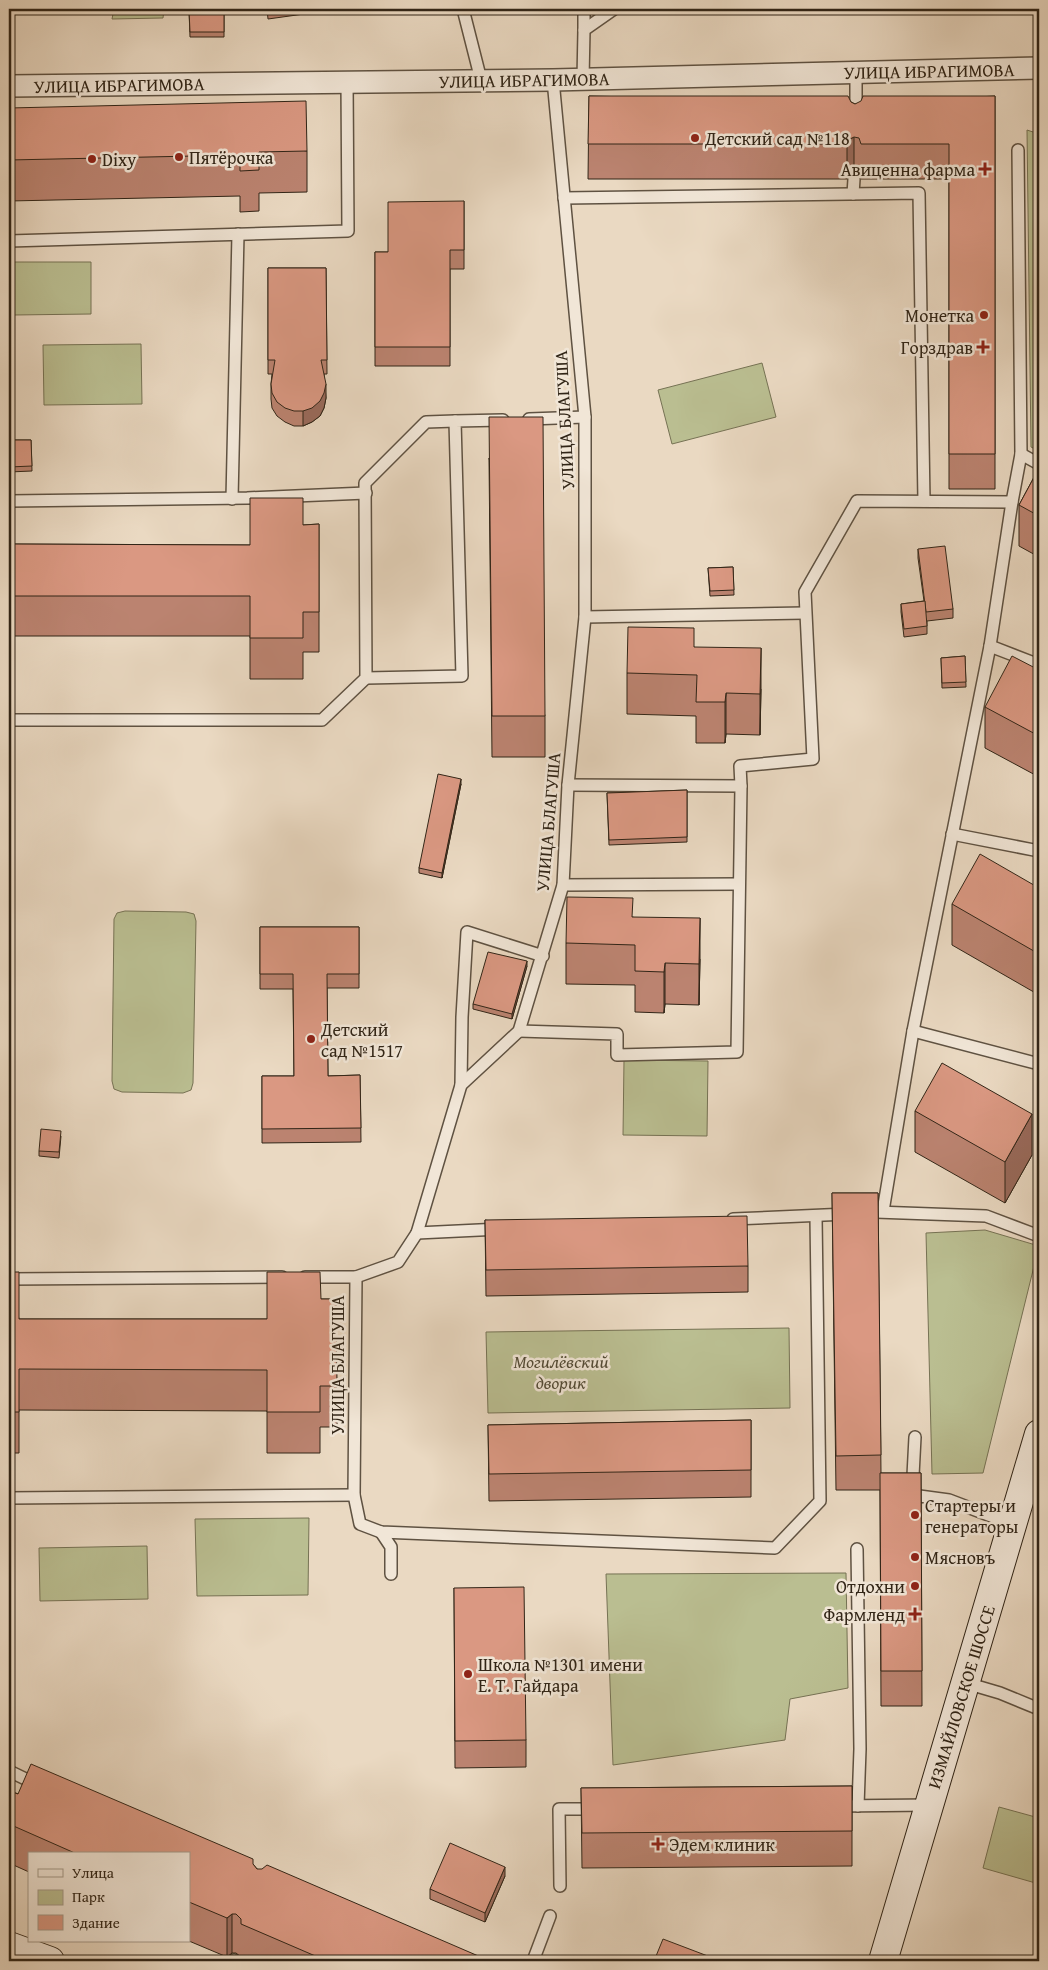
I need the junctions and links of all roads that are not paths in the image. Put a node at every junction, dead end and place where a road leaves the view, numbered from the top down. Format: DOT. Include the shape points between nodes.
graph roads {
  1 [pos="464,9"];
  2 [pos="584,9"];
  3 [pos="614,9"];
  4 [pos="584,30"];
  5 [pos="1039,68"];
  6 [pos="856,72"];
  7 [pos="583,79"];
  8 [pos="480,80"];
  9 [pos="553,80"];
  10 [pos="348,81"];
  11 [pos="9,86"];
  12 [pos="856,131"];
  13 [pos="1018,150"];
  14 [pos="854,179"];
  15 [pos="853,194"];
  16 [pos="564,198"];
  17 [pos="238,234"];
  18 [pos="9,241"];
  19 [pos="585,417"];
  20 [pos="455,421"];
  21 [pos="1021,454"];
  22 [pos="1039,464"];
  23 [pos="366,494"];
  24 [pos="232,499"];
  25 [pos="9,501"];
  26 [pos="924,501"];
  27 [pos="1012,502"];
  28 [pos="805,613"];
  29 [pos="585,617"];
  30 [pos="990,646"];
  31 [pos="1039,666"];
  32 [pos="366,678"];
  33 [pos="9,720"];
  34 [pos="568,785"];
  35 [pos="741,786"];
  36 [pos="952,834"];
  37 [pos="1039,851"];
  38 [pos="738,884"];
  39 [pos="563,885"];
  40 [pos="543,956"];
  41 [pos="519,1031"];
  42 [pos="913,1031"];
  43 [pos="1039,1064"];
  44 [pos="461,1084"];
  45 [pos="883,1211"];
  46 [pos="816,1217"];
  47 [pos="724,1220"];
  48 [pos="511,1229"];
  49 [pos="417,1233"];
  50 [pos="1039,1236"];
  51 [pos="356,1276"];
  52 [pos="9,1279"];
  53 [pos="1039,1434"];
  54 [pos="915,1437"];
  55 [pos="354,1496"];
  56 [pos="9,1498"];
  57 [pos="1012,1524"];
  58 [pos="381,1532"];
  59 [pos="857,1548"];
  60 [pos="391,1574"];
  61 [pos="966,1683"];
  62 [pos="1039,1709"];
  63 [pos="9,1771"];
  64 [pos="52,1791"];
  65 [pos="929,1805"];
  66 [pos="828,1806"];
  67 [pos="858,1806"];
  68 [pos="609,1809"];
  69 [pos="560,1886"];
  70 [pos="550,1916"];
  71 [pos="9,1946"];
  72 [pos="50,1961"];
  73 [pos="533,1961"];
  74 [pos="883,1961"];
  1 -- 8 [label="lane"];
  2 -- 4 [label="lane"];
  3 -- 4 [label="lane"];
  4 -- 7 [label="lane"];
  5 -- 6 [label="street, УЛИЦА ИБРАГИМОВА"];
  6 -- 7 [label="street, УЛИЦА ИБРАГИМОВА"];
  6 -- 12 [label="lane"];
  7 -- 9 [label="street, УЛИЦА ИБРАГИМОВА"];
  8 -- 9 [label="street, УЛИЦА ИБРАГИМОВА"];
  8 -- 10 [label="street, УЛИЦА ИБРАГИМОВА"];
  9 -- 16 [label="lane, УЛИЦА БЛАГУША"];
  10 -- 11 [label="street, УЛИЦА ИБРАГИМОВА"];
  10 -- 17 [label="lane" via="348,231"];
  13 -- 21 [label="lane"];
  14 -- 15 [label="lane"];
  15 -- 16 [label="lane"];
  15 -- 26 [label="lane" via="920,194"];
  16 -- 19 [label="lane, УЛИЦА БЛАГУША"];
  17 -- 18 [label="lane"];
  17 -- 24 [label="lane"];
  19 -- 20 [label="lane"];
  19 -- 29 [label="lane, УЛИЦА БЛАГУША"];
  20 -- 23 [label="lane" via="426,422 366,483"];
  20 -- 32 [label="lane" via="462,676"];
  21 -- 22 [label="lane"];
  21 -- 27 [label="lane"];
  23 -- 24 [label="lane"];
  23 -- 32 [label="lane"];
  24 -- 25 [label="lane"];
  26 -- 27 [label="lane"];
  26 -- 28 [label="lane" via="857,501 805,592"];
  27 -- 30 [label="lane"];
  28 -- 29 [label="lane"];
  28 -- 35 [label="lane" via="813,759 740,766"];
  29 -- 34 [label="lane, УЛИЦА БЛАГУША"];
  30 -- 31 [label="lane"];
  30 -- 36 [label="lane"];
  32 -- 33 [label="lane" via="322,720"];
  34 -- 35 [label="lane"];
  34 -- 39 [label="lane, УЛИЦА БЛАГУША"];
  35 -- 38 [label="lane"];
  36 -- 37 [label="lane"];
  36 -- 42 [label="lane"];
  38 -- 39 [label="lane"];
  38 -- 41 [label="lane" via="738,1052 617,1055 616,1034"];
  39 -- 40 [label="lane, УЛИЦА БЛАГУША"];
  40 -- 41 [label="lane, УЛИЦА БЛАГУША"];
  40 -- 44 [label="lane" via="467,932"];
  41 -- 44 [label="lane, УЛИЦА БЛАГУША"];
  42 -- 43 [label="lane"];
  42 -- 45 [label="lane"];
  44 -- 49 [label="lane, УЛИЦА БЛАГУША"];
  45 -- 46 [label="lane"];
  45 -- 50 [label="lane" via="986,1216"];
  46 -- 47 [label="lane"];
  46 -- 58 [label="lane" via="820,1501 775,1548"];
  48 -- 49 [label="lane"];
  49 -- 51 [label="lane, УЛИЦА БЛАГУША" via="398,1262"];
  51 -- 52 [label="lane"];
  51 -- 55 [label="lane, УЛИЦА БЛАГУША"];
  53 -- 57 [label="main road, ИЗМАЙЛОВСКОЕ ШОССЕ"];
  54 -- 57 [label="lane" via="912,1495 948,1500"];
  55 -- 56 [label="lane"];
  55 -- 58 [label="lane, УЛИЦА БЛАГУША" via="360,1524"];
  57 -- 61 [label="main road, ИЗМАЙЛОВСКОЕ ШОССЕ"];
  58 -- 60 [label="lane" via="391,1547"];
  59 -- 67 [label="lane"];
  61 -- 62 [label="lane"];
  61 -- 65 [label="main road, ИЗМАЙЛОВСКОЕ ШОССЕ"];
  63 -- 64 [label="lane"];
  65 -- 67 [label="lane"];
  65 -- 74 [label="main road, ИЗМАЙЛОВСКОЕ ШОССЕ"];
  66 -- 67 [label="lane"];
  68 -- 69 [label="lane" via="559,1809"];
  70 -- 73 [label="lane"];
  71 -- 72 [label="main road"];
}
